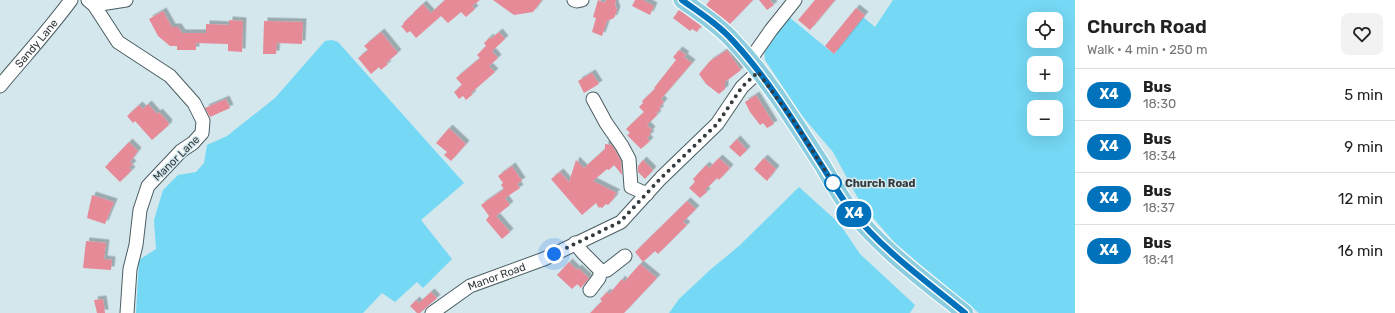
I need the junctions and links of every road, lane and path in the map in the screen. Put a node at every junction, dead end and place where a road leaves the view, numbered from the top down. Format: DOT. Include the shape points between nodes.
graph roads {
  1 [pos="71,0"];
  2 [pos="126,0"];
  3 [pos="574,0"];
  4 [pos="582,0"];
  5 [pos="682,0"];
  6 [pos="795,0"];
  7 [pos="91,3"];
  8 [pos="754,66"];
  9 [pos="0,86"];
  10 [pos="593,99"];
  11 [pos="647,194"];
  12 [pos="576,243"];
  13 [pos="625,256"];
  14 [pos="601,271"];
  15 [pos="590,290"];
  16 [pos="127,313"];
  17 [pos="432,313"];
  18 [pos="965,313"];
  1 -- 9 [label="street, Sandy Lane" via="54,24"];
  2 -- 7 [label="street"];
  3 -- 4 [label="street"];
  5 -- 8 [label="main road" via="719,32 734,41"];
  6 -- 8 [label="street" via="771,30"];
  7 -- 16 [label="street, Manor Lane" via="118,42 170,76 194,103 203,121 202,133 148,186 140,210 130,270"];
  8 -- 11 [label="street, Manor Road" via="717,124"];
  8 -- 18 [label="main road" via="793,120 849,208 873,236"];
  10 -- 11 [label="street" via="628,159 631,186"];
  11 -- 12 [label="street, Manor Road" via="620,222"];
  12 -- 14 [label="street"];
  12 -- 17 [label="street, Manor Road" via="544,259 470,286"];
  13 -- 14 [label="street" via="607,270"];
  14 -- 15 [label="street"];
}
